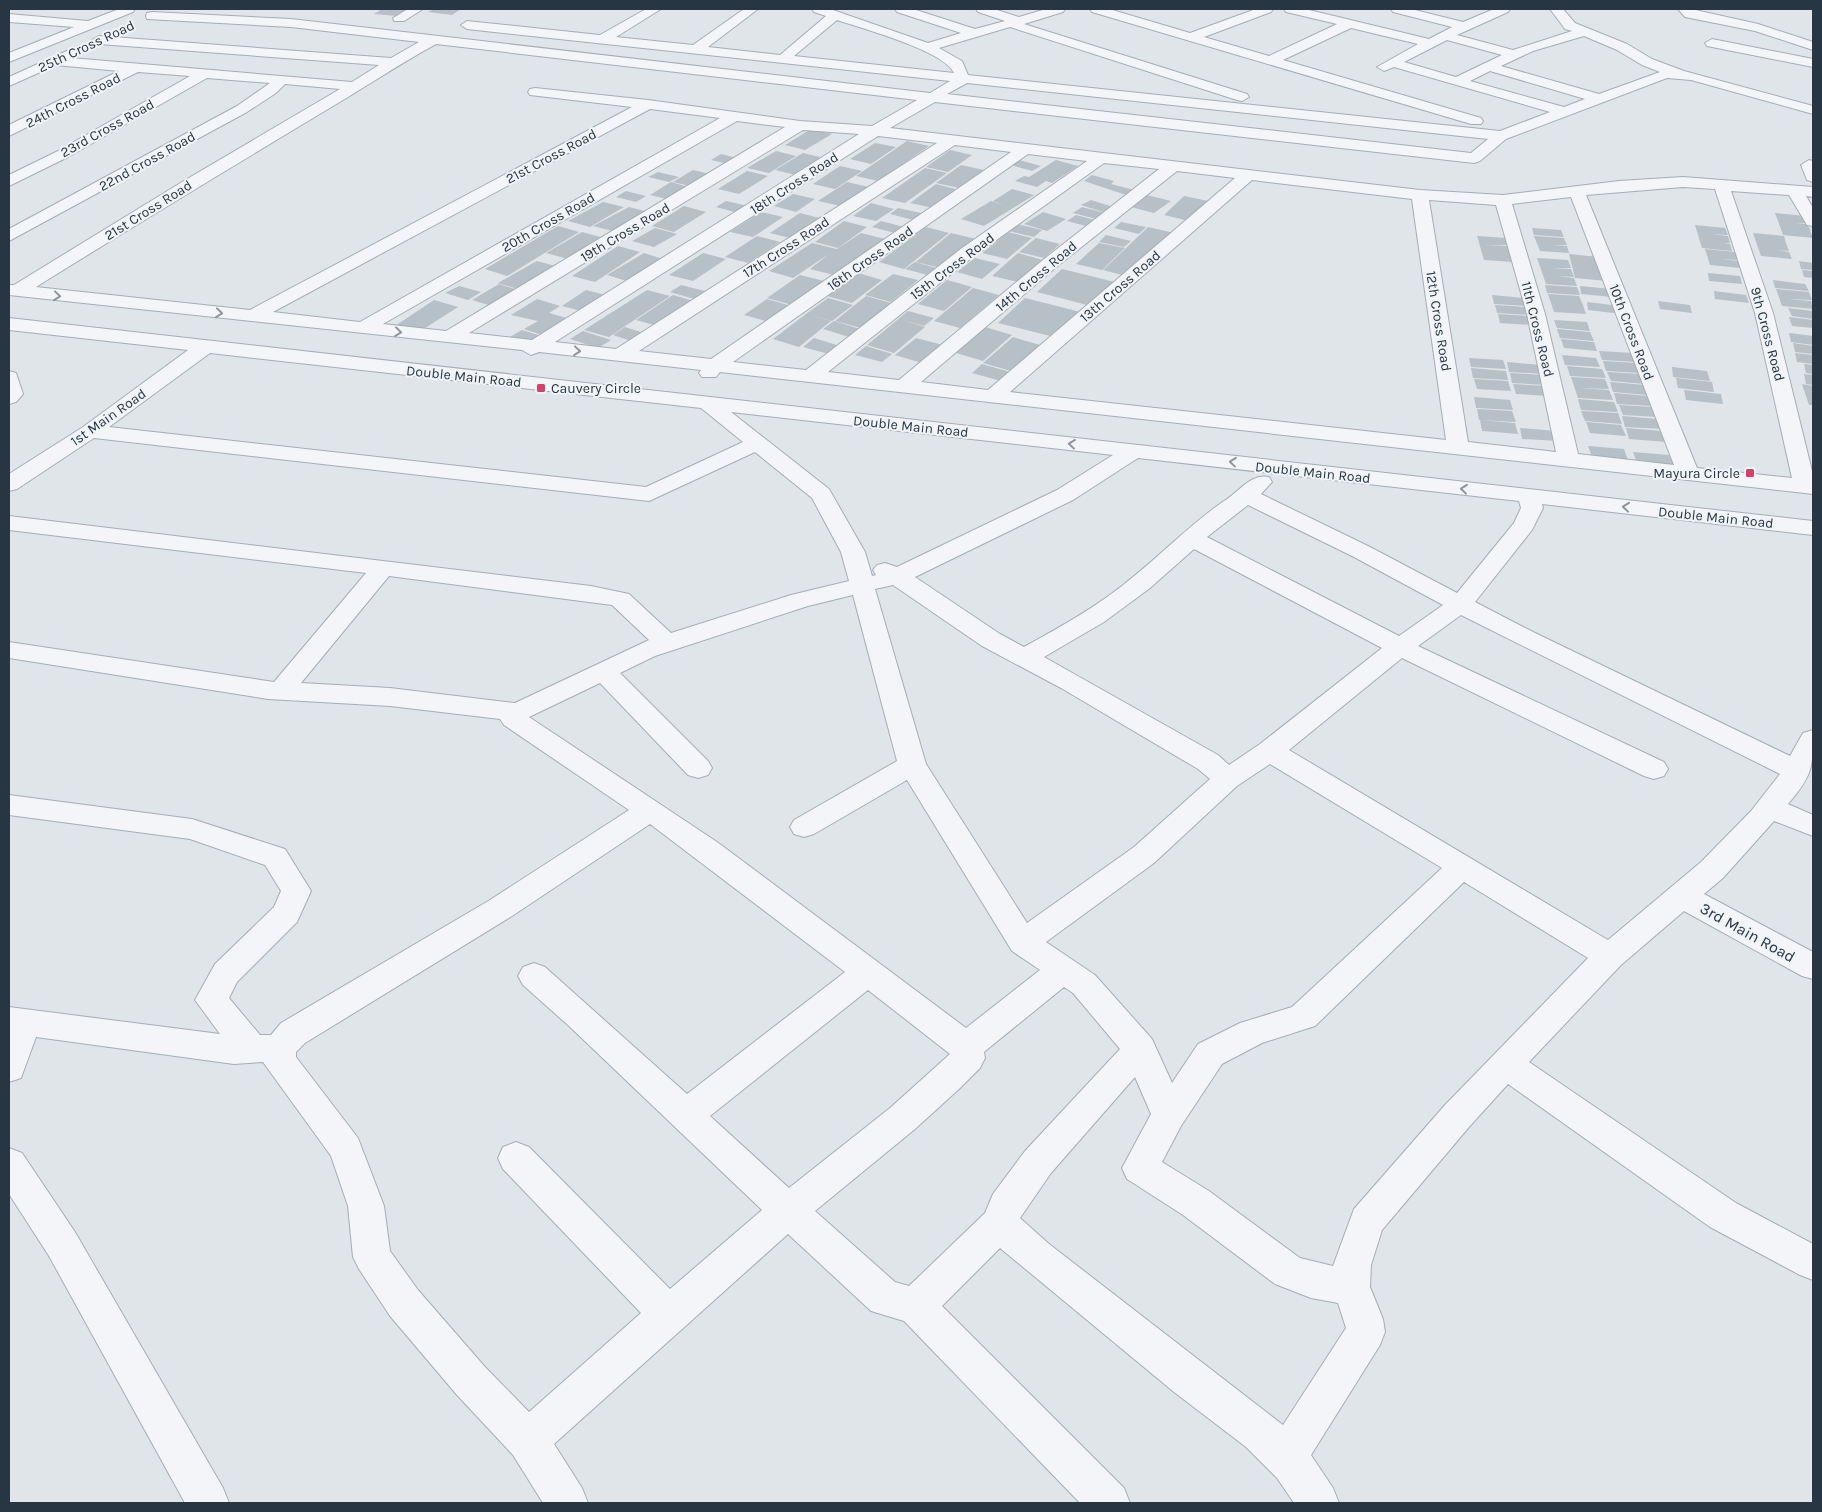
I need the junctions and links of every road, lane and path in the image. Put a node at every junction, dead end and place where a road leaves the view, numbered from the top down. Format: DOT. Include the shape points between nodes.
graph roads {
  1 [pos="129,9"];
  2 [pos="416,9"];
  3 [pos="655,9"];
  4 [pos="752,9"];
  5 [pos="818,9"];
  6 [pos="982,9"];
  7 [pos="1059,9"];
  8 [pos="1096,9"];
  9 [pos="1267,9"];
  10 [pos="1290,9"];
  11 [pos="1397,9"];
  12 [pos="1504,9"];
  13 [pos="1556,9"];
  14 [pos="1684,9"];
  15 [pos="1728,9"];
  16 [pos="892,11"];
  17 [pos="491,13"];
  18 [pos="153,15"];
  19 [pos="835,15"];
  20 [pos="9,18"];
  21 [pos="425,21"];
  22 [pos="851,21"];
  23 [pos="1766,21"];
  24 [pos="1016,22"];
  25 [pos="291,23"];
  26 [pos="1351,23"];
  27 [pos="91,24"];
  28 [pos="451,24"];
  29 [pos="469,26"];
  30 [pos="1464,26"];
  31 [pos="126,28"];
  32 [pos="1584,32"];
  33 [pos="976,34"];
  34 [pos="1447,36"];
  35 [pos="1191,37"];
  36 [pos="17,40"];
  37 [pos="100,40"];
  38 [pos="434,40"];
  39 [pos="601,40"];
  40 [pos="50,42"];
  41 [pos="1430,43"];
  42 [pos="1813,46"];
  43 [pos="928,48"];
  44 [pos="244,49"];
  45 [pos="696,50"];
  46 [pos="1510,55"];
  47 [pos="9,58"];
  48 [pos="784,58"];
  49 [pos="1271,60"];
  50 [pos="54,61"];
  51 [pos="393,62"];
  52 [pos="1393,63"];
  53 [pos="1813,63"];
  54 [pos="1535,64"];
  55 [pos="1487,66"];
  56 [pos="137,67"];
  57 [pos="1666,72"];
  58 [pos="204,74"];
  59 [pos="1435,75"];
  60 [pos="1572,78"];
  61 [pos="963,79"];
  62 [pos="281,80"];
  63 [pos="1458,81"];
  64 [pos="9,82"];
  65 [pos="1351,84"];
  66 [pos="355,86"];
  67 [pos="1557,87"];
  68 [pos="535,92"];
  69 [pos="1389,95"];
  70 [pos="930,97"];
  71 [pos="1599,99"];
  72 [pos="648,104"];
  73 [pos="1813,110"];
  74 [pos="1268,112"];
  75 [pos="1566,112"];
  76 [pos="734,116"];
  77 [pos="800,125"];
  78 [pos="9,131"];
  79 [pos="875,131"];
  80 [pos="1507,134"];
  81 [pos="952,140"];
  82 [pos="1025,149"];
  83 [pos="1099,159"];
  84 [pos="1172,167"];
  85 [pos="1247,176"];
  86 [pos="9,181"];
  87 [pos="1721,184"];
  88 [pos="1796,190"];
  89 [pos="1577,192"];
  90 [pos="1813,192"];
  91 [pos="1420,195"];
  92 [pos="1503,200"];
  93 [pos="1813,221"];
  94 [pos="9,236"];
  95 [pos="13,291"];
  96 [pos="253,316"];
  97 [pos="9,324"];
  98 [pos="362,328"];
  99 [pos="448,337"];
  100 [pos="205,347"];
  101 [pos="536,347"];
  102 [pos="620,355"];
  103 [pos="714,366"];
  104 [pos="9,377"];
  105 [pos="809,377"];
  106 [pos="485,378"];
  107 [pos="903,387"];
  108 [pos="993,396"];
  109 [pos="9,398"];
  110 [pos="699,402"];
  111 [pos="90,430"];
  112 [pos="758,443"];
  113 [pos="1458,447"];
  114 [pos="1134,451"];
  115 [pos="1568,459"];
  116 [pos="1276,467"];
  117 [pos="1687,471"];
  118 [pos="1720,476"];
  119 [pos="9,484"];
  120 [pos="1809,486"];
  121 [pos="1247,496"];
  122 [pos="1528,496"];
  123 [pos="1737,519"];
  124 [pos="9,523"];
  125 [pos="1813,528"];
  126 [pos="1193,539"];
  127 [pos="853,552"];
  128 [pos="383,568"];
  129 [pos="896,577"];
  130 [pos="861,584"];
  131 [pos="1459,605"];
  132 [pos="667,644"];
  133 [pos="1400,647"];
  134 [pos="9,650"];
  135 [pos="1024,658"];
  136 [pos="603,671"];
  137 [pos="281,691"];
  138 [pos="518,712"];
  139 [pos="1813,739"];
  140 [pos="1270,751"];
  141 [pos="912,765"];
  142 [pos="698,768"];
  143 [pos="1654,769"];
  144 [pos="1797,771"];
  145 [pos="1227,779"];
  146 [pos="9,805"];
  147 [pos="1770,808"];
  148 [pos="650,810"];
  149 [pos="1813,826"];
  150 [pos="804,827"];
  151 [pos="1462,867"];
  152 [pos="1682,896"];
  153 [pos="1023,942"];
  154 [pos="1610,956"];
  155 [pos="1813,967"];
  156 [pos="1064,969"];
  157 [pos="866,973"];
  158 [pos="534,976"];
  159 [pos="17,1022"];
  160 [pos="966,1047"];
  161 [pos="266,1049"];
  162 [pos="1140,1049"];
  163 [pos="1506,1064"];
  164 [pos="9,1068"];
  165 [pos="687,1114"];
  166 [pos="1169,1115"];
  167 [pos="516,1158"];
  168 [pos="9,1164"];
  169 [pos="788,1211"];
  170 [pos="1000,1223"];
  171 [pos="1813,1263"];
  172 [pos="1352,1287"];
  173 [pos="915,1306"];
  174 [pos="668,1314"];
  175 [pos="528,1440"];
  176 [pos="1287,1456"];
  177 [pos="208,1503"];
  178 [pos="566,1503"];
  179 [pos="1109,1503"];
  180 [pos="1318,1503"];
  1 -- 27 [label="street"];
  2 -- 21 [label="street" via="394,18"];
  3 -- 39 [label="street"];
  4 -- 45 [label="street"];
  5 -- 19 [label="street"];
  6 -- 24 [label="street"];
  7 -- 24 [label="street"];
  8 -- 35 [label="street"];
  9 -- 35 [label="street"];
  10 -- 26 [label="street"];
  11 -- 30 [label="street"];
  12 -- 30 [label="street"];
  13 -- 32 [label="street" via="1570,26"];
  14 -- 23 [label="street" via="1698,16"];
  15 -- 23 [label="street"];
  16 -- 22 [label="street"];
  16 -- 33 [label="street"];
  17 -- 29 [label="street"];
  18 -- 25 [label="street"];
  19 -- 22 [label="street"];
  19 -- 48 [label="street"];
  20 -- 27 [label="street"];
  22 -- 43 [label="street"];
  23 -- 42 [label="street"];
  23 -- 53 [label="street" via="1712,42"];
  24 -- 33 [label="street"];
  24 -- 74 [label="street" via="1257,102"];
  25 -- 38 [label="street"];
  25 -- 44 [label="street"];
  26 -- 41 [label="street"];
  26 -- 49 [label="street"];
  27 -- 40 [label="street"];
  28 -- 29 [label="street"];
  29 -- 39 [label="street"];
  30 -- 34 [label="street"];
  31 -- 37 [label="street, 25th Cross Road"];
  32 -- 46 [label="street"];
  32 -- 57 [label="street" via="1622,47"];
  33 -- 43 [label="street"];
  34 -- 41 [label="street"];
  34 -- 46 [label="street"];
  35 -- 49 [label="street"];
  36 -- 40 [label="street"];
  37 -- 44 [label="street"];
  37 -- 50 [label="street, 25th Cross Road"];
  38 -- 51 [label="street, 21st Cross Road"];
  38 -- 70 [label="street"];
  39 -- 45 [label="street"];
  40 -- 47 [label="street"];
  41 -- 52 [label="street"];
  43 -- 61 [label="street" via="957,64"];
  44 -- 51 [label="street"];
  45 -- 48 [label="street"];
  46 -- 54 [label="street"];
  46 -- 55 [label="street"];
  48 -- 61 [label="street"];
  49 -- 65 [label="street"];
  50 -- 56 [label="street"];
  50 -- 64 [label="street, 25th Cross Road"];
  51 -- 66 [label="street, 21st Cross Road"];
  52 -- 59 [label="street"];
  52 -- 65 [label="street"];
  55 -- 63 [label="street"];
  55 -- 67 [label="street"];
  56 -- 58 [label="street"];
  56 -- 78 [label="street, 24th Cross Road"];
  57 -- 71 [label="street"];
  57 -- 73 [label="street" via="1692,76"];
  58 -- 62 [label="street"];
  58 -- 86 [label="street, 23rd Cross Road"];
  59 -- 63 [label="street"];
  59 -- 69 [label="street"];
  60 -- 67 [label="street"];
  61 -- 70 [label="street, 18th Cross Road"];
  61 -- 74 [label="street"];
  62 -- 66 [label="street"];
  62 -- 94 [label="street, 22nd Cross Road" via="272,90 242,109"];
  63 -- 75 [label="street"];
  65 -- 69 [label="street"];
  66 -- 95 [label="street, 21st Cross Road"];
  67 -- 71 [label="street"];
  68 -- 72 [label="street"];
  69 -- 80 [label="street"];
  70 -- 79 [label="street, 18th Cross Road"];
  70 -- 80 [label="street" via="1474,158"];
  71 -- 75 [label="street"];
  72 -- 76 [label="street"];
  72 -- 96 [label="street, 21st Cross Road"];
  74 -- 80 [label="street"];
  75 -- 80 [label="street"];
  76 -- 77 [label="street"];
  76 -- 98 [label="street, 20th Cross Road"];
  77 -- 79 [label="street"];
  77 -- 99 [label="street, 19th Cross Road"];
  79 -- 81 [label="street"];
  79 -- 101 [label="street, 18th Cross Road"];
  81 -- 82 [label="street"];
  81 -- 102 [label="street, 17th Cross Road"];
  82 -- 83 [label="street"];
  82 -- 103 [label="street, 16th Cross Road"];
  83 -- 84 [label="street"];
  83 -- 105 [label="street, 15th Cross Road" via="968,252"];
  84 -- 85 [label="street"];
  84 -- 107 [label="street, 14th Cross Road" via="1049,264"];
  85 -- 91 [label="street"];
  85 -- 108 [label="street, 13th Cross Road"];
  87 -- 88 [label="street"];
  87 -- 89 [label="street" via="1618,186"];
  87 -- 120 [label="street, 9th Cross Road" via="1764,312"];
  88 -- 90 [label="street"];
  88 -- 93 [label="street"];
  89 -- 92 [label="street"];
  89 -- 117 [label="street, 10th Cross Road"];
  91 -- 92 [label="street"];
  91 -- 113 [label="street, 12th Cross Road"];
  92 -- 115 [label="street, 11th Cross Road" via="1536,314"];
  95 -- 96 [label="street, one-way"];
  96 -- 98 [label="street"];
  97 -- 100 [label="street, Double Main Road"];
  98 -- 99 [label="street, one-way"];
  99 -- 101 [label="street"];
  100 -- 106 [label="street, Double Main Road"];
  100 -- 111 [label="street, 1st Main Road"];
  101 -- 102 [label="street, one-way"];
  101 -- 106 [label="street, 18th Cross Road"];
  102 -- 103 [label="street"];
  103 -- 105 [label="street"];
  103 -- 110 [label="street"];
  104 -- 109 [label="street" via="14,394"];
  105 -- 107 [label="street"];
  106 -- 110 [label="street, Double Main Road"];
  107 -- 108 [label="street"];
  108 -- 113 [label="street"];
  110 -- 112 [label="street"];
  114 -- 110 [label="street, Double Main Road, one-way"];
  111 -- 112 [label="street" via="649,494"];
  111 -- 119 [label="street, 1st Main Road"];
  112 -- 127 [label="street" via="821,494"];
  113 -- 115 [label="street"];
  116 -- 114 [label="street, Double Main Road, one-way"];
  114 -- 129 [label="street" via="1065,495"];
  115 -- 117 [label="street"];
  116 -- 121 [label="street"];
  122 -- 116 [label="street, Double Main Road, one-way"];
  117 -- 118 [label="street"];
  118 -- 120 [label="street"];
  118 -- 123 [label="street"];
  121 -- 126 [label="street" via="1220,514"];
  121 -- 131 [label="street" via="1362,552"];
  123 -- 122 [label="street, Double Main Road, one-way"];
  122 -- 131 [label="street" via="1532,508 1524,525"];
  123 -- 125 [label="street, Double Main Road"];
  124 -- 128 [label="street"];
  126 -- 133 [label="street"];
  126 -- 135 [label="street" via="1095,617"];
  127 -- 129 [label="street"];
  127 -- 130 [label="street"];
  128 -- 132 [label="street" via="620,599"];
  128 -- 137 [label="street"];
  129 -- 130 [label="street"];
  129 -- 135 [label="street"];
  130 -- 132 [label="street" via="791,603"];
  130 -- 141 [label="street"];
  131 -- 133 [label="street"];
  131 -- 144 [label="street"];
  132 -- 136 [label="street" via="646,650"];
  133 -- 140 [label="street"];
  133 -- 143 [label="street"];
  134 -- 137 [label="street"];
  135 -- 145 [label="street" via="1208,762"];
  136 -- 138 [label="street"];
  136 -- 142 [label="street"];
  137 -- 138 [label="street" via="390,697"];
  138 -- 148 [label="street" via="513,719"];
  139 -- 144 [label="street"];
  140 -- 145 [label="street"];
  140 -- 151 [label="street"];
  141 -- 150 [label="street"];
  141 -- 153 [label="street"];
  144 -- 147 [label="street"];
  145 -- 153 [label="street" via="1144,855"];
  146 -- 161 [label="street" via="192,829 276,858 296,891 286,914 226,973 211,1000"];
  147 -- 149 [label="street"];
  147 -- 152 [label="street" via="1712,870"];
  148 -- 157 [label="street"];
  148 -- 161 [label="street" via="501,908"];
  151 -- 154 [label="street"];
  151 -- 166 [label="street" via="1303,1017 1252,1033 1210,1054"];
  152 -- 154 [label="street"];
  152 -- 155 [label="street, 3rd Main Road"];
  153 -- 156 [label="street"];
  154 -- 163 [label="street"];
  156 -- 160 [label="street"];
  156 -- 162 [label="street" via="1084,984"];
  157 -- 160 [label="street"];
  157 -- 165 [label="street"];
  158 -- 165 [label="street"];
  159 -- 161 [label="street" via="234,1050"];
  159 -- 164 [label="street"];
  160 -- 169 [label="street" via="968,1058 946,1081"];
  161 -- 175 [label="street" via="279,1061 346,1149 366,1206 372,1257 404,1303"];
  162 -- 166 [label="street"];
  162 -- 170 [label="street" via="1038,1162 1006,1206"];
  163 -- 171 [label="street" via="1723,1215"];
  163 -- 172 [label="street" via="1367,1222 1352,1265"];
  165 -- 169 [label="street"];
  166 -- 172 [label="street" via="1140,1168 1196,1203 1288,1272 1311,1280"];
  167 -- 174 [label="street"];
  168 -- 177 [label="street" via="62,1244"];
  169 -- 173 [label="street" via="885,1298"];
  169 -- 174 [label="street"];
  170 -- 173 [label="street"];
  170 -- 176 [label="street" via="1021,1244 1188,1378 1250,1423"];
  172 -- 176 [label="street" via="1366,1332"];
  173 -- 179 [label="street"];
  174 -- 175 [label="street"];
  175 -- 178 [label="street"];
  176 -- 180 [label="street"];
}
